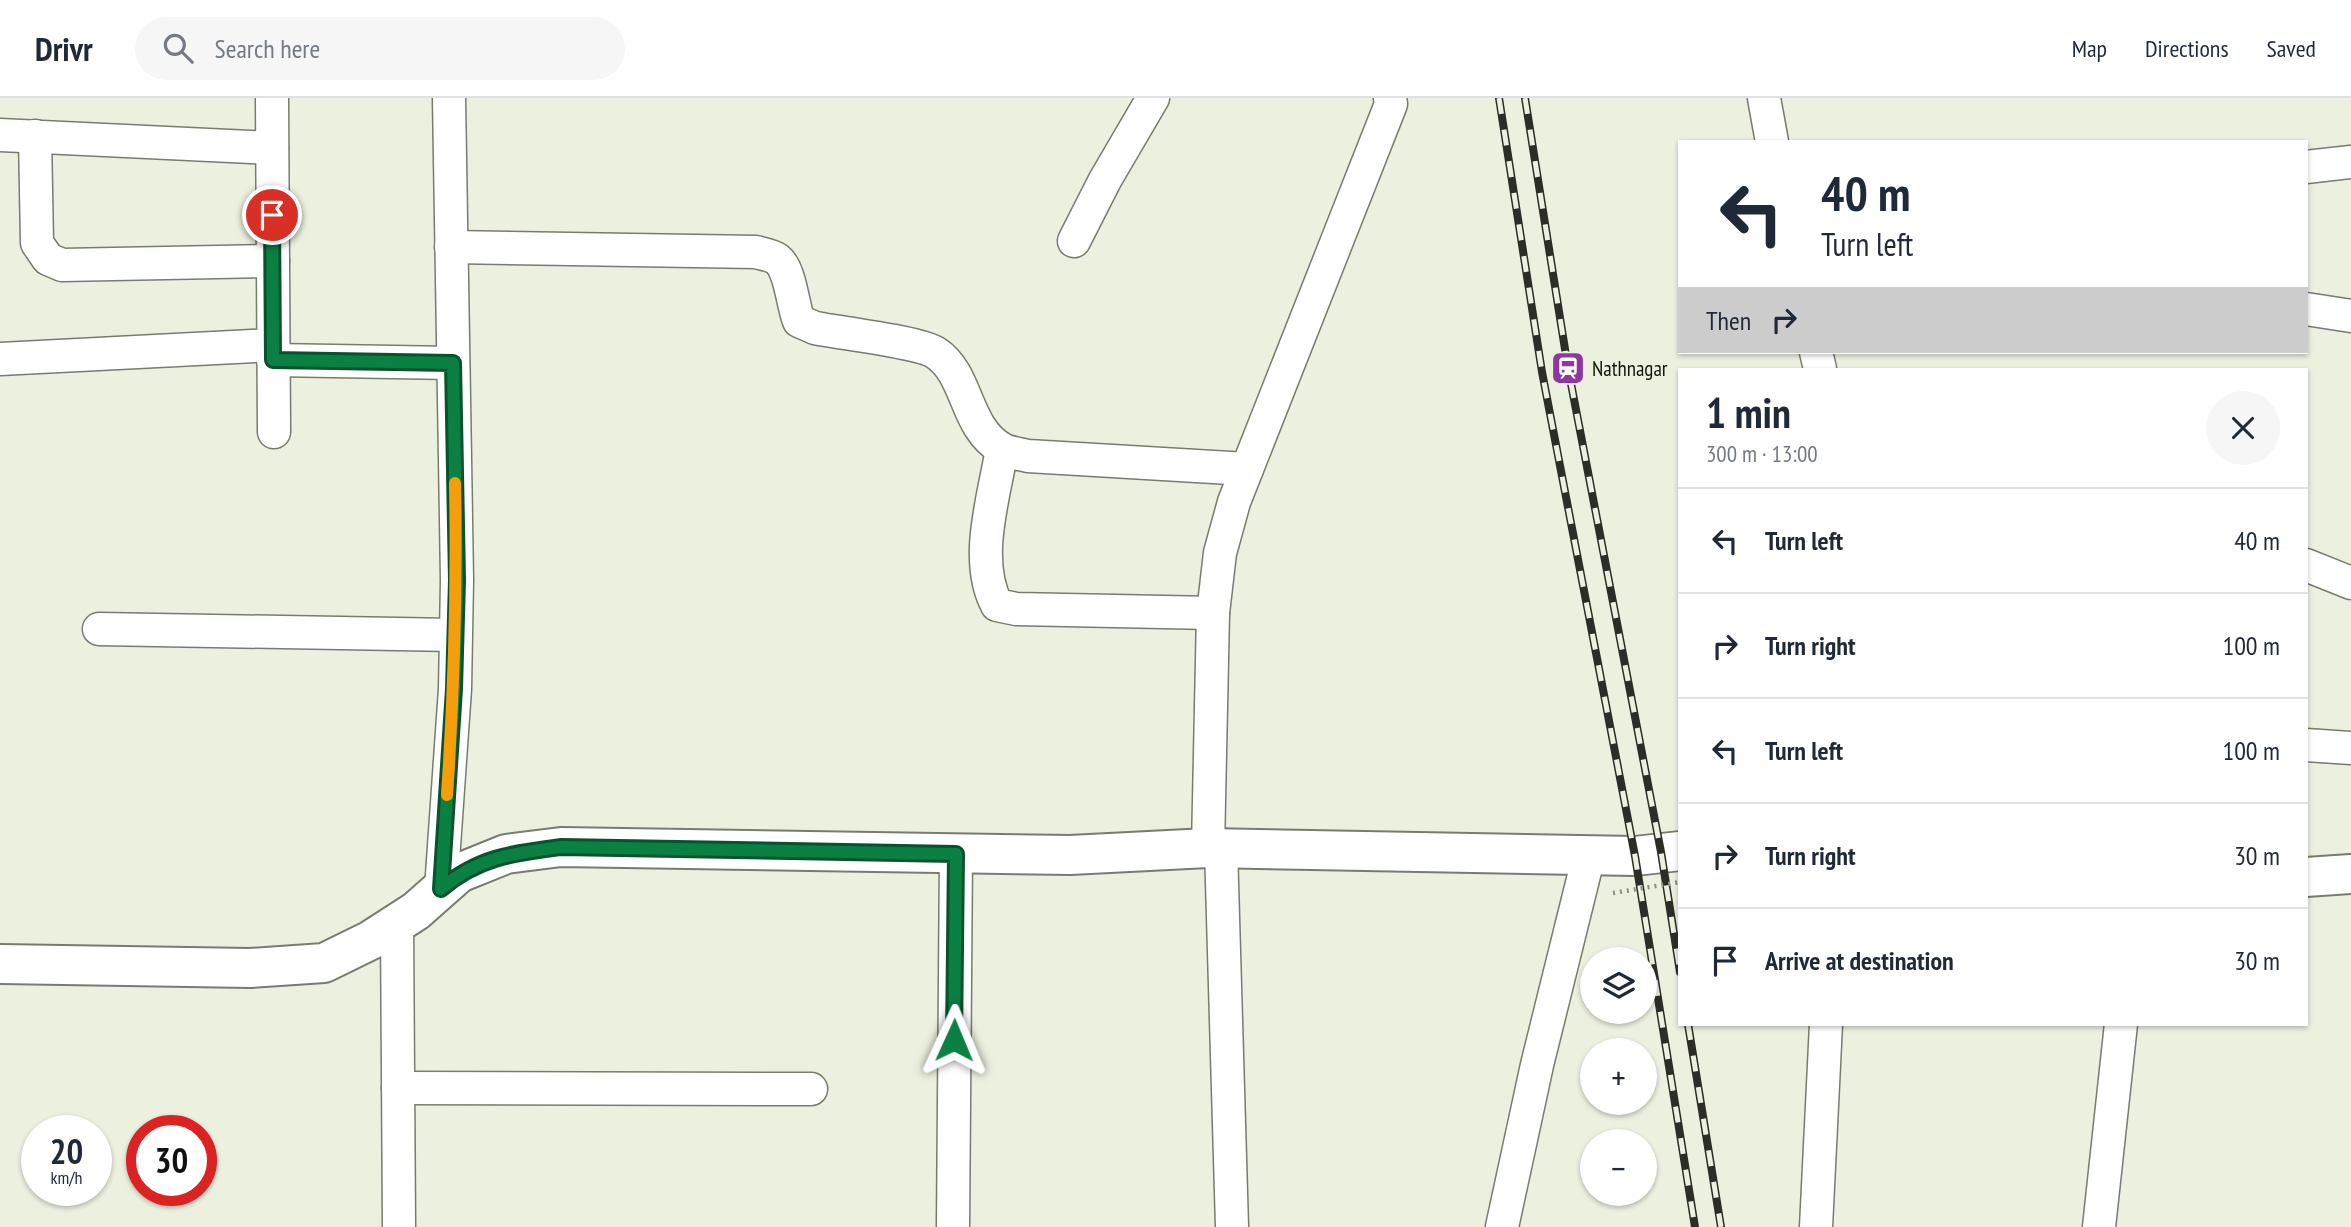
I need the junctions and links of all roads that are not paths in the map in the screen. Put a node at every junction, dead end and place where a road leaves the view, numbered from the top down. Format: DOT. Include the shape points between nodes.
graph roads {
  1 [pos="272,98"];
  2 [pos="449,98"];
  3 [pos="1153,98"];
  4 [pos="1390,98"];
  5 [pos="1764,98"];
  6 [pos="0,135"];
  7 [pos="35,136"];
  8 [pos="1772,140"];
  9 [pos="272,148"];
  10 [pos="2351,162"];
  11 [pos="2308,167"];
  12 [pos="1074,241"];
  13 [pos="451,247"];
  14 [pos="273,261"];
  15 [pos="2308,309"];
  16 [pos="2351,316"];
  17 [pos="273,353"];
  18 [pos="0,359"];
  19 [pos="453,363"];
  20 [pos="274,432"];
  21 [pos="1002,449"];
  22 [pos="1247,469"];
  23 [pos="2308,566"];
  24 [pos="2351,583"];
  25 [pos="1213,613"];
  26 [pos="99,629"];
  27 [pos="455,635"];
  28 [pos="2308,745"];
  29 [pos="2351,748"];
  30 [pos="1214,848"];
  31 [pos="1678,851"];
  32 [pos="956,854"];
  33 [pos="1588,855"];
  34 [pos="2351,874"];
  35 [pos="2308,877"];
  36 [pos="441,889"];
  37 [pos="397,923"];
  38 [pos="0,964"];
  39 [pos="1825,1026"];
  40 [pos="2120,1026"];
  41 [pos="398,1088"];
  42 [pos="811,1089"];
  43 [pos="399,1227"];
  44 [pos="953,1227"];
  45 [pos="1232,1227"];
  46 [pos="1502,1227"];
  47 [pos="1816,1227"];
  48 [pos="2099,1227"];
  1 -- 9 [label="street"];
  2 -- 13 [label="street"];
  3 -- 12 [label="street"];
  4 -- 22 [label="street"];
  5 -- 8 [label="street"];
  6 -- 7 [label="street"];
  7 -- 9 [label="street"];
  7 -- 14 [label="street" via="37,243 48,259 62,265"];
  9 -- 14 [label="street"];
  10 -- 11 [label="street"];
  13 -- 19 [label="street"];
  13 -- 21 [label="street" via="756,251 775,257 787,269 799,321 934,351 951,365 972,415"];
  14 -- 17 [label="street"];
  15 -- 16 [label="street"];
  17 -- 18 [label="street"];
  17 -- 19 [label="street"];
  17 -- 20 [label="street"];
  19 -- 27 [label="street"];
  21 -- 22 [label="street" via="1028,456"];
  21 -- 25 [label="street" via="985,548 989,589 997,605"];
  22 -- 25 [label="street" via="1220,553"];
  23 -- 24 [label="street"];
  25 -- 30 [label="street"];
  26 -- 27 [label="street"];
  27 -- 36 [label="street"];
  28 -- 29 [label="street"];
  30 -- 32 [label="street" via="1070,855"];
  30 -- 33 [label="street"];
  30 -- 45 [label="street"];
  31 -- 33 [label="street"];
  32 -- 36 [label="street" via="561,847 506,854 459,873"];
  32 -- 44 [label="street"];
  33 -- 46 [label="street"];
  34 -- 35 [label="street"];
  36 -- 37 [label="street"];
  37 -- 38 [label="street" via="324,963 250,968"];
  37 -- 41 [label="street"];
  39 -- 47 [label="street"];
  40 -- 48 [label="street"];
  41 -- 42 [label="street"];
  41 -- 43 [label="street"];
}
